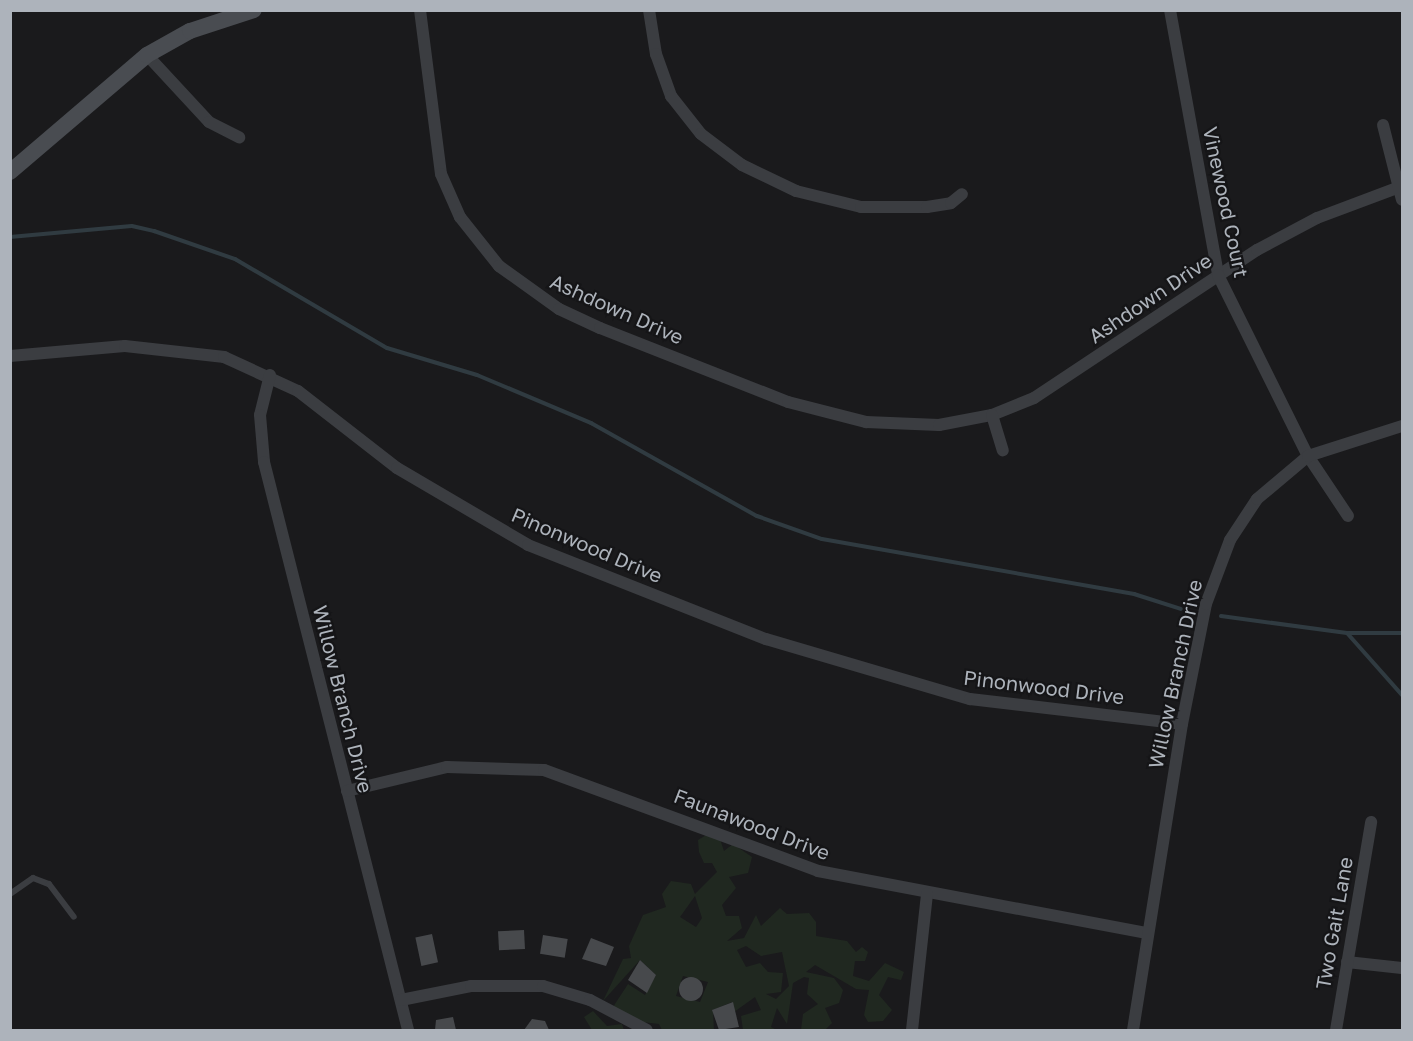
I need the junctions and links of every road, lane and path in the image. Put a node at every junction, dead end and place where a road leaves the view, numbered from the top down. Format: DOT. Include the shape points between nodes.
graph roads {
  1 [pos="254,10"];
  2 [pos="420,10"];
  3 [pos="650,10"];
  4 [pos="1170,10"];
  5 [pos="147,55"];
  6 [pos="1383,125"];
  7 [pos="239,137"];
  8 [pos="10,172"];
  9 [pos="1397,188"];
  10 [pos="962,194"];
  11 [pos="1402,200"];
  12 [pos="1218,275"];
  13 [pos="10,356"];
  14 [pos="270,375"];
  15 [pos="992,415"];
  16 [pos="1402,426"];
  17 [pos="1003,450"];
  18 [pos="1308,456"];
  19 [pos="1348,516"];
  20 [pos="1182,724"];
  21 [pos="347,791"];
  22 [pos="1371,822"];
  23 [pos="10,894"];
  24 [pos="927,894"];
  25 [pos="74,917"];
  26 [pos="1147,933"];
  27 [pos="1347,962"];
  28 [pos="1402,968"];
  29 [pos="401,1000"];
  30 [pos="408,1030"];
  31 [pos="647,1030"];
  32 [pos="912,1030"];
  33 [pos="1133,1030"];
  34 [pos="1336,1030"];
  1 -- 5 [label="street" via="190,31"];
  2 -- 15 [label="street, Ashdown Drive" via="445,188 480,245 527,288 600,328 824,413 911,426"];
  3 -- 10 [label="street" via="656,54 671,96 701,134 742,165 796,191 861,207 927,207 951,203"];
  4 -- 12 [label="street, Vinewood Court"];
  5 -- 7 [label="street" via="209,122"];
  5 -- 8 [label="street"];
  6 -- 9 [label="street"];
  9 -- 11 [label="street"];
  9 -- 12 [label="street, Ashdown Drive" via="1317,218"];
  12 -- 15 [label="street, Ashdown Drive" via="1074,375"];
  12 -- 18 [label="street, Vinewood Court"];
  13 -- 14 [label="street, Pinonwood Drive" via="174,348 224,357"];
  14 -- 20 [label="street, Pinonwood Drive" via="314,401 406,474 528,545 766,639 970,699"];
  14 -- 21 [label="street, Willow Branch Drive" via="260,415 264,462"];
  15 -- 17 [label="street"];
  16 -- 18 [label="street, Willow Branch Drive"];
  18 -- 19 [label="street, Vinewood Court"];
  18 -- 20 [label="street, Willow Branch Drive" via="1257,499 1230,540 1206,604"];
  20 -- 26 [label="street, Willow Branch Drive"];
  21 -- 24 [label="street, Faunawood Drive" via="447,767 544,770 818,871"];
  21 -- 29 [label="street, Willow Branch Drive"];
  22 -- 27 [label="street, Two Gait Lane"];
  23 -- 25 [label="lane" via="33,878 49,884"];
  24 -- 26 [label="street, Faunawood Drive"];
  24 -- 32 [label="street"];
  26 -- 33 [label="street, Willow Branch Drive"];
  27 -- 28 [label="street"];
  27 -- 34 [label="street, Two Gait Lane"];
  29 -- 30 [label="street, Willow Branch Drive"];
  29 -- 31 [label="street" via="471,986 543,986 590,1000"];
}
